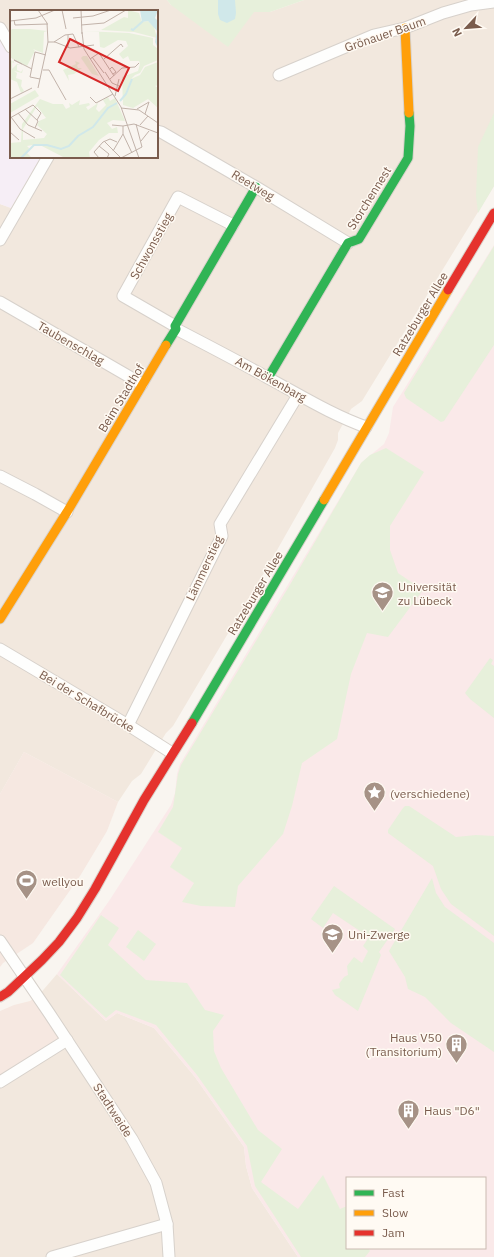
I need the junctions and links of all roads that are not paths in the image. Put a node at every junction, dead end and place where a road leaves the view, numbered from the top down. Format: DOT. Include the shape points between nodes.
graph roads {
  1 [pos="494,2"];
  2 [pos="0,28"];
  3 [pos="404,28"];
  4 [pos="10,45"];
  5 [pos="279,74"];
  6 [pos="158,131"];
  7 [pos="47,158"];
  8 [pos="256,187"];
  9 [pos="494,213"];
  10 [pos="233,225"];
  11 [pos="0,240"];
  12 [pos="348,243"];
  13 [pos="0,302"];
  14 [pos="175,328"];
  15 [pos="268,378"];
  16 [pos="142,384"];
  17 [pos="298,395"];
  18 [pos="366,427"];
  19 [pos="0,476"];
  20 [pos="67,512"];
  21 [pos="0,619"];
  22 [pos="0,649"];
  23 [pos="128,725"];
  24 [pos="172,754"];
  25 [pos="0,941"];
  26 [pos="24,976"];
  27 [pos="0,987"];
  28 [pos="0,997"];
  29 [pos="67,1040"];
  30 [pos="0,1082"];
  31 [pos="167,1224"];
  32 [pos="52,1257"];
  33 [pos="169,1257"];
  1 -- 3 [label="street, Grönauer Baum" via="443,13"];
  2 -- 4 [label="street"];
  3 -- 5 [label="street, Grönauer Baum" via="374,35"];
  3 -- 12 [label="main road, Storchennest" via="410,126 408,158 359,239"];
  6 -- 8 [label="street, Reetweg"];
  7 -- 11 [label="street"];
  8 -- 10 [label="main road, Beim Stadthof"];
  8 -- 12 [label="street, Reetweg"];
  9 -- 18 [label="main road, Ratzeburger Allee"];
  10 -- 14 [label="main road, Beim Stadthof"];
  10 -- 14 [label="street, Schwonsstieg" via="178,197 123,296"];
  12 -- 15 [label="main road, Storchennest"];
  13 -- 16 [label="street, Taubenschlag"];
  14 -- 15 [label="street, Am Bökenbarg"];
  14 -- 16 [label="main road, Beim Stadthof"];
  15 -- 17 [label="street, Am Bökenbarg"];
  16 -- 20 [label="main road, Beim Stadthof"];
  17 -- 18 [label="street, Am Bökenbarg"];
  17 -- 23 [label="street, Lämmerstieg" via="220,524 222,536"];
  18 -- 24 [label="main road, Ratzeburger Allee"];
  19 -- 20 [label="street"];
  20 -- 21 [label="main road, Beim Stadthof"];
  22 -- 23 [label="street, Bei der Schafbrücke"];
  23 -- 24 [label="street, Bei der Schafbrücke"];
  24 -- 26 [label="main road, Ratzeburger Allee" via="77,918 59,942"];
  25 -- 26 [label="street, Stadtweide"];
  26 -- 27 [label="main road, Ratzeburger Allee"];
  26 -- 28 [label="main road, Ratzeburger Allee"];
  26 -- 29 [label="street, Stadtweide"];
  29 -- 30 [label="street"];
  29 -- 31 [label="street, Stadtweide" via="132,1139 156,1184"];
  31 -- 32 [label="street"];
  31 -- 33 [label="street, Stadtweide"];
}
